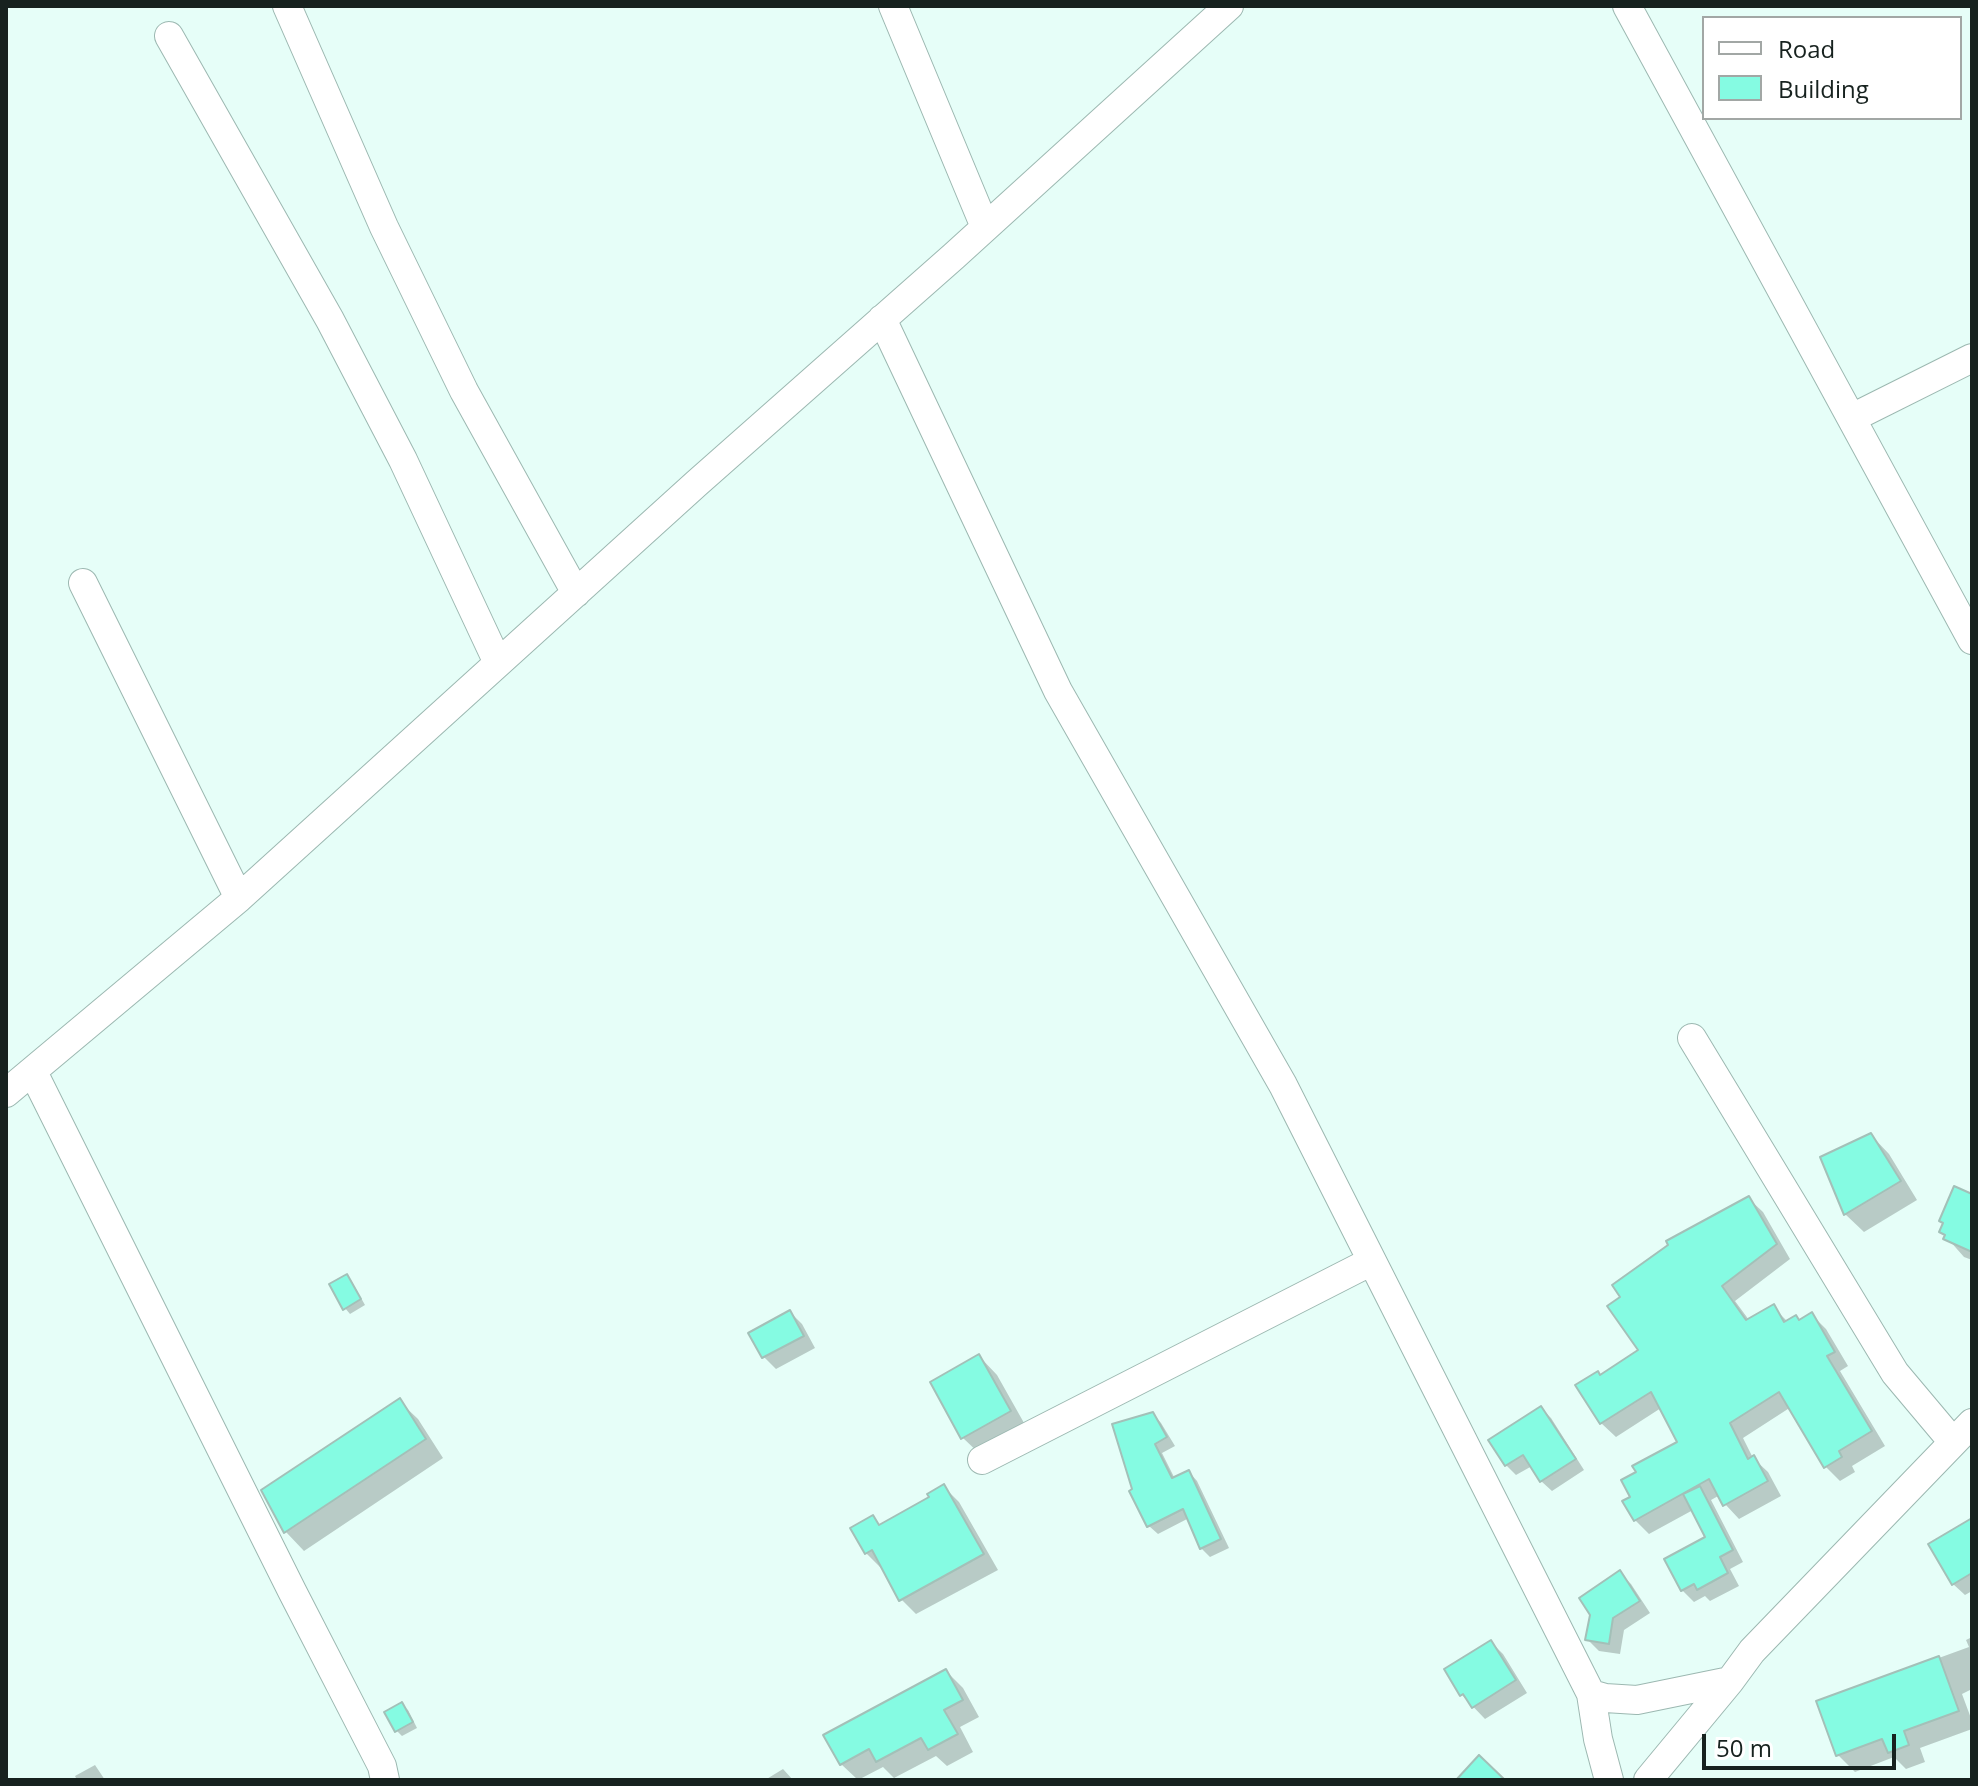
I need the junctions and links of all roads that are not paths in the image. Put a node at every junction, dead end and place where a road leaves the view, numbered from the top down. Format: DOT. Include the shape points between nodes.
graph roads {
  1 [pos="287,6"];
  2 [pos="893,6"];
  3 [pos="1229,6"];
  4 [pos="1627,6"];
  5 [pos="169,36"];
  6 [pos="985,227"];
  7 [pos="882,319"];
  8 [pos="1972,358"];
  9 [pos="1852,418"];
  10 [pos="83,583"];
  11 [pos="576,593"];
  12 [pos="1972,640"];
  13 [pos="498,663"];
  14 [pos="239,898"];
  15 [pos="1692,1038"];
  16 [pos="33,1072"];
  17 [pos="6,1093"];
  18 [pos="1372,1261"];
  19 [pos="1963,1432"];
  20 [pos="982,1460"];
  21 [pos="1730,1681"];
  22 [pos="1591,1694"];
  23 [pos="385,1780"];
  24 [pos="1609,1780"];
  25 [pos="1648,1780"];
  1 -- 11 [label="street" via="384,227 464,391"];
  2 -- 6 [label="street"];
  3 -- 6 [label="street"];
  4 -- 9 [label="street"];
  5 -- 13 [label="street" via="337,334"];
  6 -- 7 [label="street"];
  7 -- 11 [label="street"];
  7 -- 18 [label="street" via="1058,691 1283,1085"];
  8 -- 9 [label="street"];
  9 -- 12 [label="street"];
  10 -- 14 [label="street"];
  11 -- 13 [label="street"];
  13 -- 14 [label="street"];
  14 -- 16 [label="street"];
  15 -- 19 [label="street" via="1895,1373"];
  16 -- 17 [label="street"];
  16 -- 23 [label="street"];
  18 -- 20 [label="street"];
  18 -- 22 [label="street"];
  19 -- 21 [label="street" via="1752,1651"];
  21 -- 22 [label="street" via="1637,1700"];
  21 -- 25 [label="street"];
  22 -- 24 [label="street"];
}
